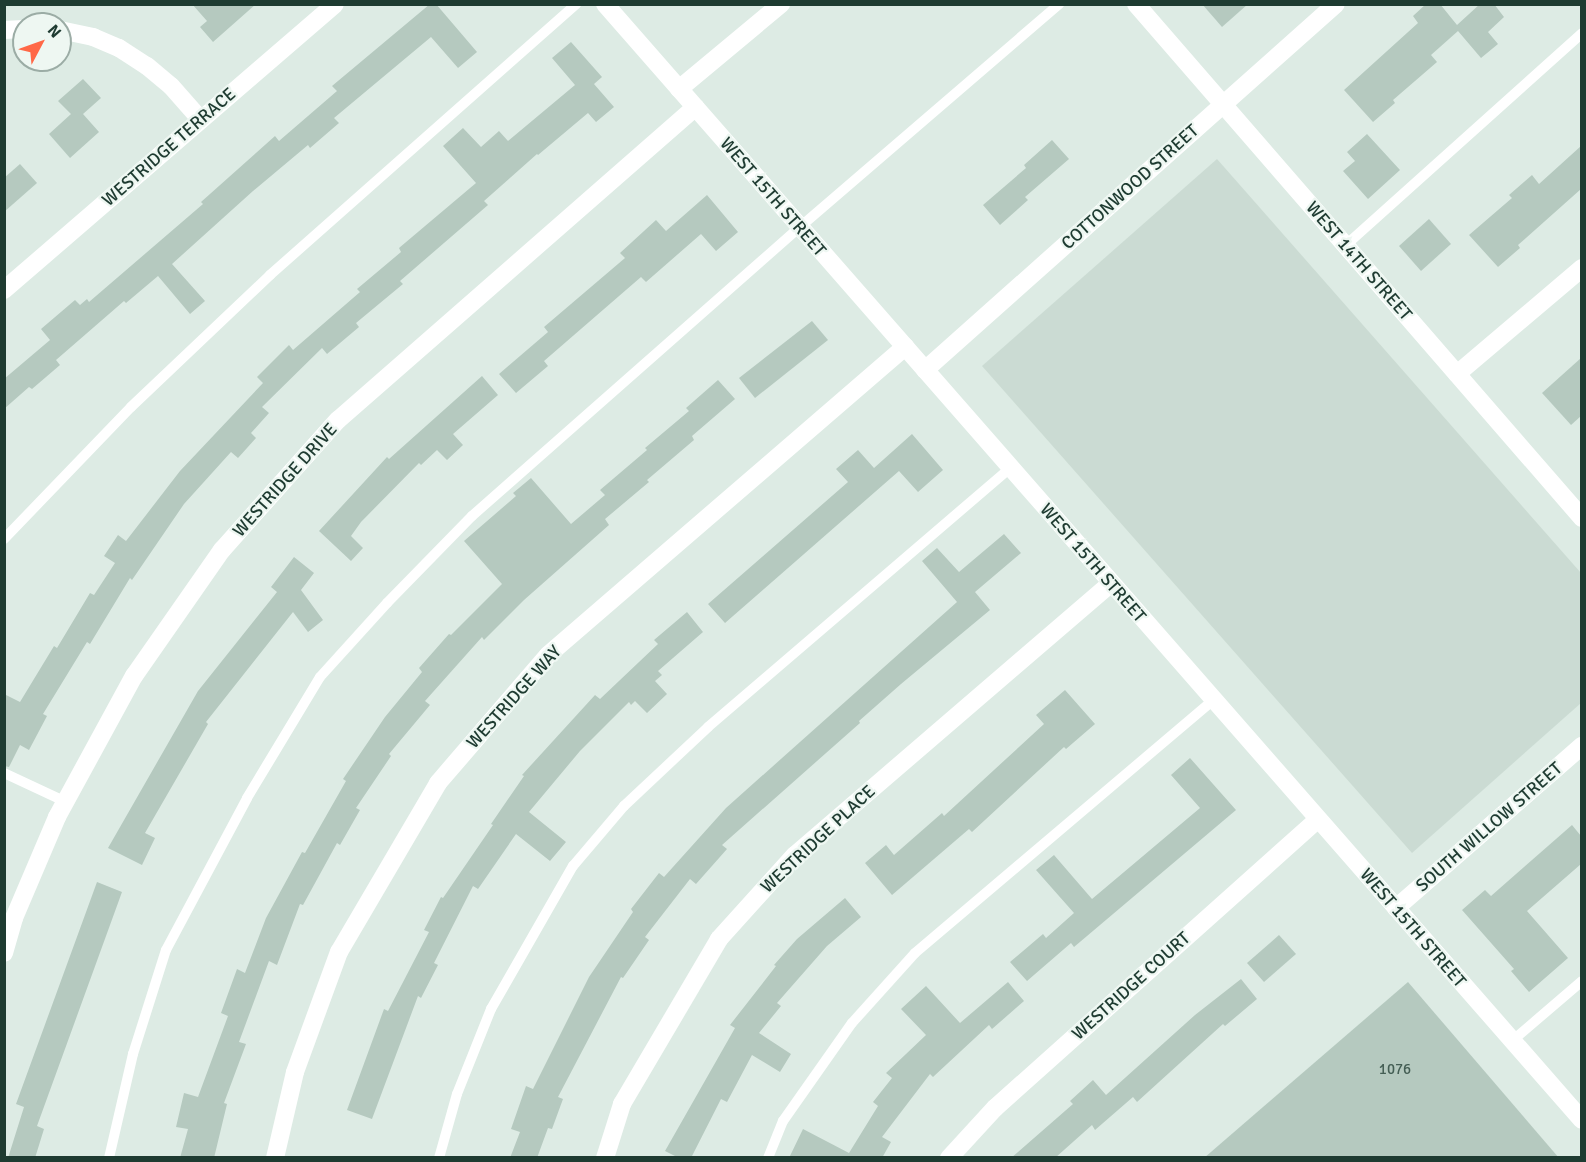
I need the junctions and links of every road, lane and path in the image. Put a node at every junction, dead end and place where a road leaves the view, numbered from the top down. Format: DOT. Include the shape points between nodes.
graph roads {
  1 [pos="335,4"];
  2 [pos="576,4"];
  3 [pos="605,4"];
  4 [pos="782,4"];
  5 [pos="1059,4"];
  6 [pos="1136,4"];
  7 [pos="1336,4"];
  8 [pos="72,33"];
  9 [pos="1581,33"];
  10 [pos="680,89"];
  11 [pos="1221,105"];
  12 [pos="695,107"];
  13 [pos="200,119"];
  14 [pos="800,227"];
  15 [pos="1346,245"];
  16 [pos="1581,268"];
  17 [pos="4,290"];
  18 [pos="905,347"];
  19 [pos="925,370"];
  20 [pos="1457,374"];
  21 [pos="1010,468"];
  22 [pos="1578,509"];
  23 [pos="4,538"];
  24 [pos="1111,583"];
  25 [pos="1213,700"];
  26 [pos="1581,746"];
  27 [pos="4,773"];
  28 [pos="66,802"];
  29 [pos="1318,819"];
  30 [pos="1396,908"];
  31 [pos="9,916"];
  32 [pos="4,953"];
  33 [pos="1581,981"];
  34 [pos="1512,1041"];
  35 [pos="1581,1120"];
  36 [pos="109,1158"];
  37 [pos="275,1158"];
  38 [pos="439,1158"];
  39 [pos="605,1158"];
  40 [pos="768,1158"];
  41 [pos="949,1158"];
  1 -- 13 [label="street, WESTRIDGE TERRACE"];
  2 -- 23 [label="lane" via="270,274 131,407"];
  3 -- 10 [label="street, WEST 15TH STREET"];
  4 -- 10 [label="street"];
  5 -- 14 [label="lane"];
  6 -- 11 [label="street, WEST 14TH STREET"];
  7 -- 11 [label="street, COTTONWOOD STREET"];
  8 -- 13 [label="street" via="119,48 147,66"];
  9 -- 15 [label="lane"];
  10 -- 12 [label="street, WEST 15TH STREET"];
  11 -- 15 [label="street, WEST 14TH STREET"];
  11 -- 19 [label="street, COTTONWOOD STREET"];
  12 -- 14 [label="street, WEST 15TH STREET"];
  12 -- 28 [label="street, WESTRIDGE DRIVE" via="338,420 222,550 134,676"];
  13 -- 17 [label="street, WESTRIDGE TERRACE"];
  14 -- 18 [label="street, WEST 15TH STREET"];
  14 -- 36 [label="lane" via="472,516 320,677 246,798 166,950 133,1054"];
  15 -- 20 [label="street, WEST 14TH STREET"];
  16 -- 20 [label="street"];
  18 -- 19 [label="street, WEST 15TH STREET"];
  18 -- 37 [label="street, WESTRIDGE WAY" via="548,655 438,783 339,952 295,1072"];
  19 -- 21 [label="street, WEST 15TH STREET"];
  20 -- 22 [label="street, WEST 14TH STREET"];
  21 -- 24 [label="street, WEST 15TH STREET"];
  21 -- 38 [label="lane" via="708,726 624,806 573,866 491,1009 457,1094"];
  24 -- 25 [label="street, WEST 15TH STREET"];
  24 -- 39 [label="street, WESTRIDGE PLACE" via="795,855 766,885 719,939 672,1016 622,1104"];
  25 -- 29 [label="street, WEST 15TH STREET"];
  25 -- 40 [label="lane" via="915,953 852,1023 783,1121"];
  26 -- 30 [label="street, SOUTH WILLOW STREET"];
  27 -- 28 [label="lane"];
  28 -- 31 [label="street, WESTRIDGE DRIVE"];
  29 -- 30 [label="street, WEST 15TH STREET"];
  29 -- 41 [label="street, WESTRIDGE COURT" via="995,1108"];
  30 -- 34 [label="street, WEST 15TH STREET"];
  31 -- 32 [label="street, WESTRIDGE DRIVE"];
  33 -- 34 [label="lane"];
  34 -- 35 [label="street, WEST 15TH STREET"];
}
